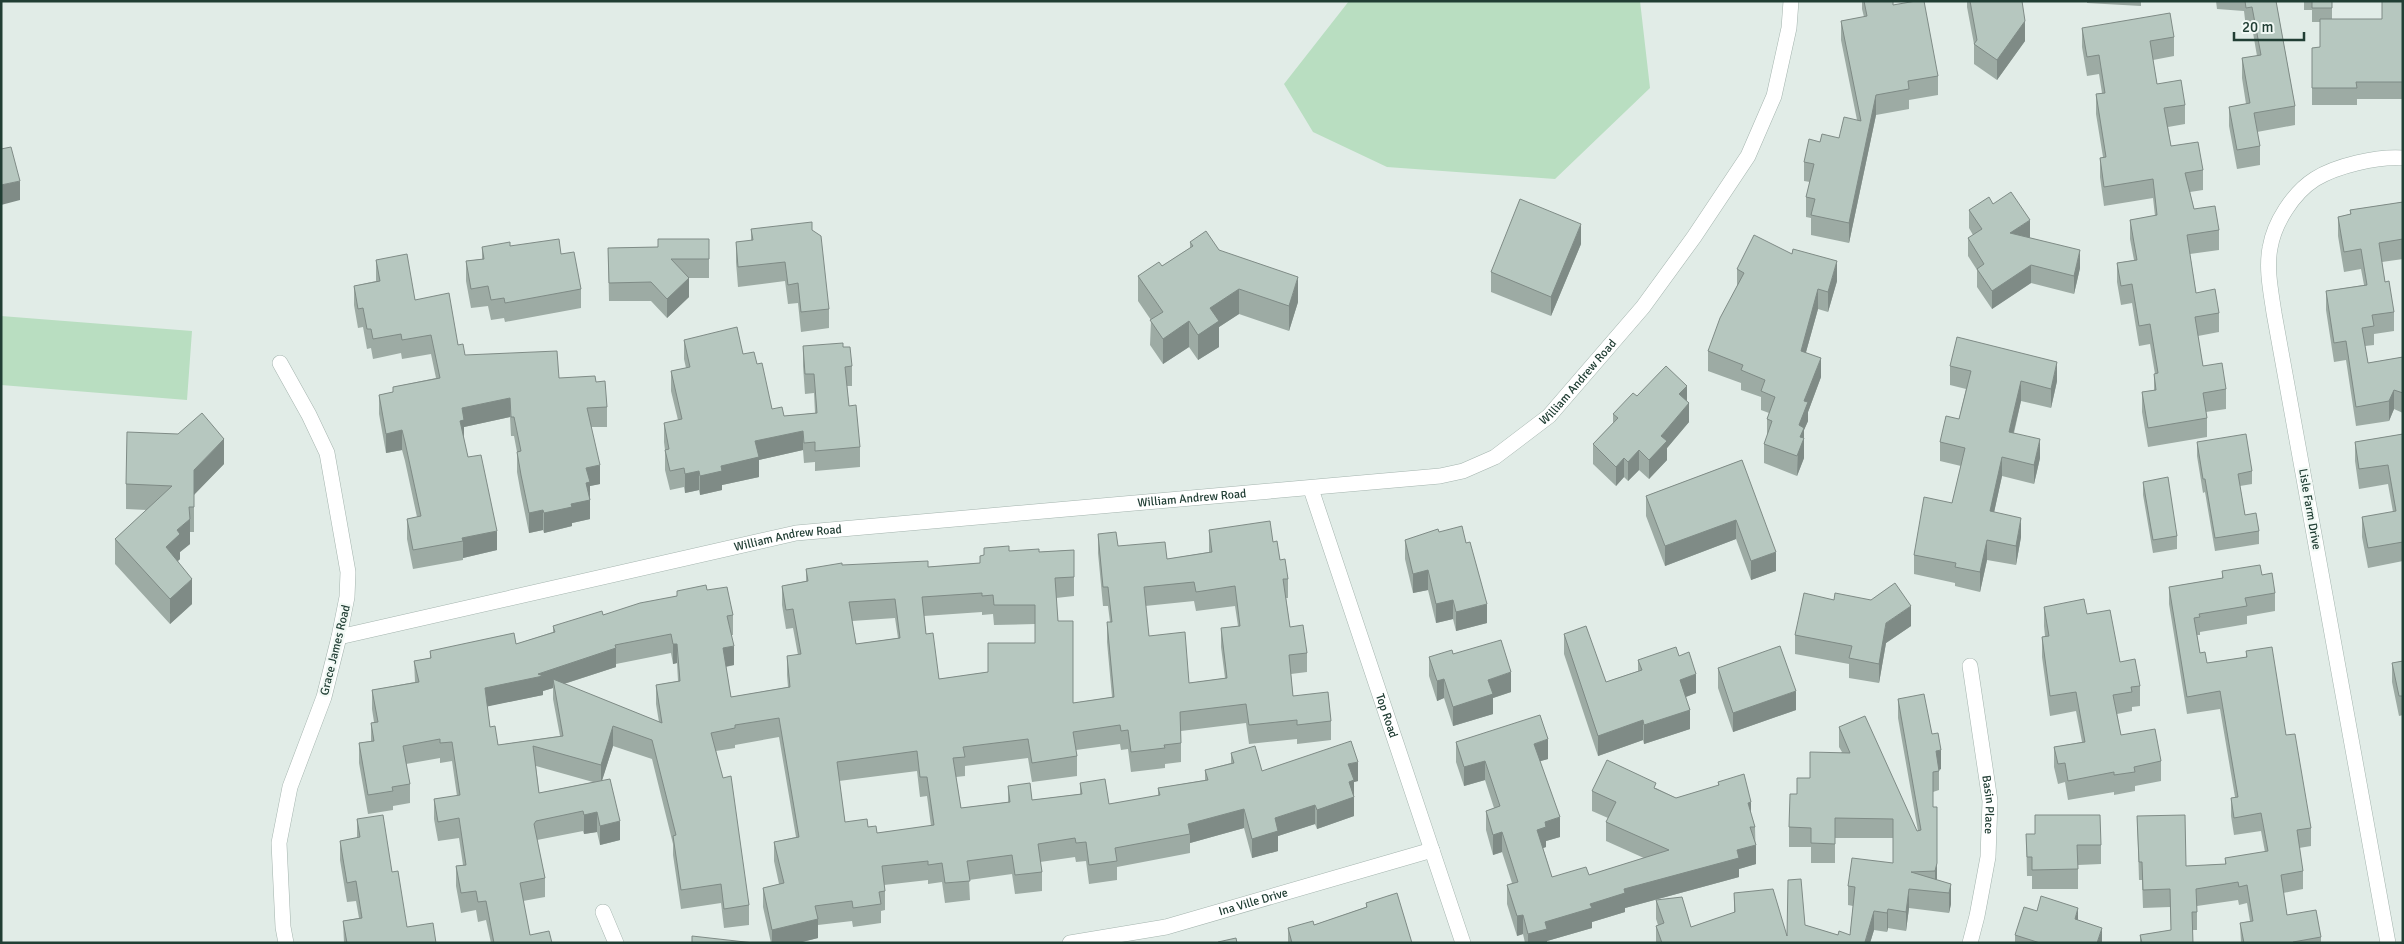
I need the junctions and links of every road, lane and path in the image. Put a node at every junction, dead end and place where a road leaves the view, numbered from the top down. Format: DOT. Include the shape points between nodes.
graph roads {
  1 [pos="1791,1"];
  2 [pos="2403,158"];
  3 [pos="280,363"];
  4 [pos="1311,489"];
  5 [pos="339,637"];
  6 [pos="1970,666"];
  7 [pos="1432,850"];
  8 [pos="604,912"];
  9 [pos="286,943"];
  10 [pos="616,943"];
  11 [pos="1070,943"];
  12 [pos="1463,943"];
  13 [pos="1970,943"];
  14 [pos="2388,943"];
  1 -- 4 [label="street, William Andrew Road" via="1789,28 1774,96 1748,156 1643,307 1549,416 1495,457 1463,470 1440,476"];
  2 -- 14 [label="street, Lisle Farm Drive" via="2352,163 2315,179 2293,200 2276,228 2270,248 2269,273"];
  3 -- 5 [label="street, Grace James Road" via="327,453 348,572"];
  4 -- 5 [label="street, William Andrew Road" via="796,534"];
  4 -- 7 [label="street, Top Road"];
  5 -- 9 [label="street, Grace James Road" via="324,696 290,787 279,843"];
  6 -- 13 [label="street, Basin Place" via="1990,801 1988,857"];
  7 -- 11 [label="street, Ina Ville Drive" via="1166,927"];
  7 -- 12 [label="street, Top Road"];
  8 -- 10 [label="street"];
}
